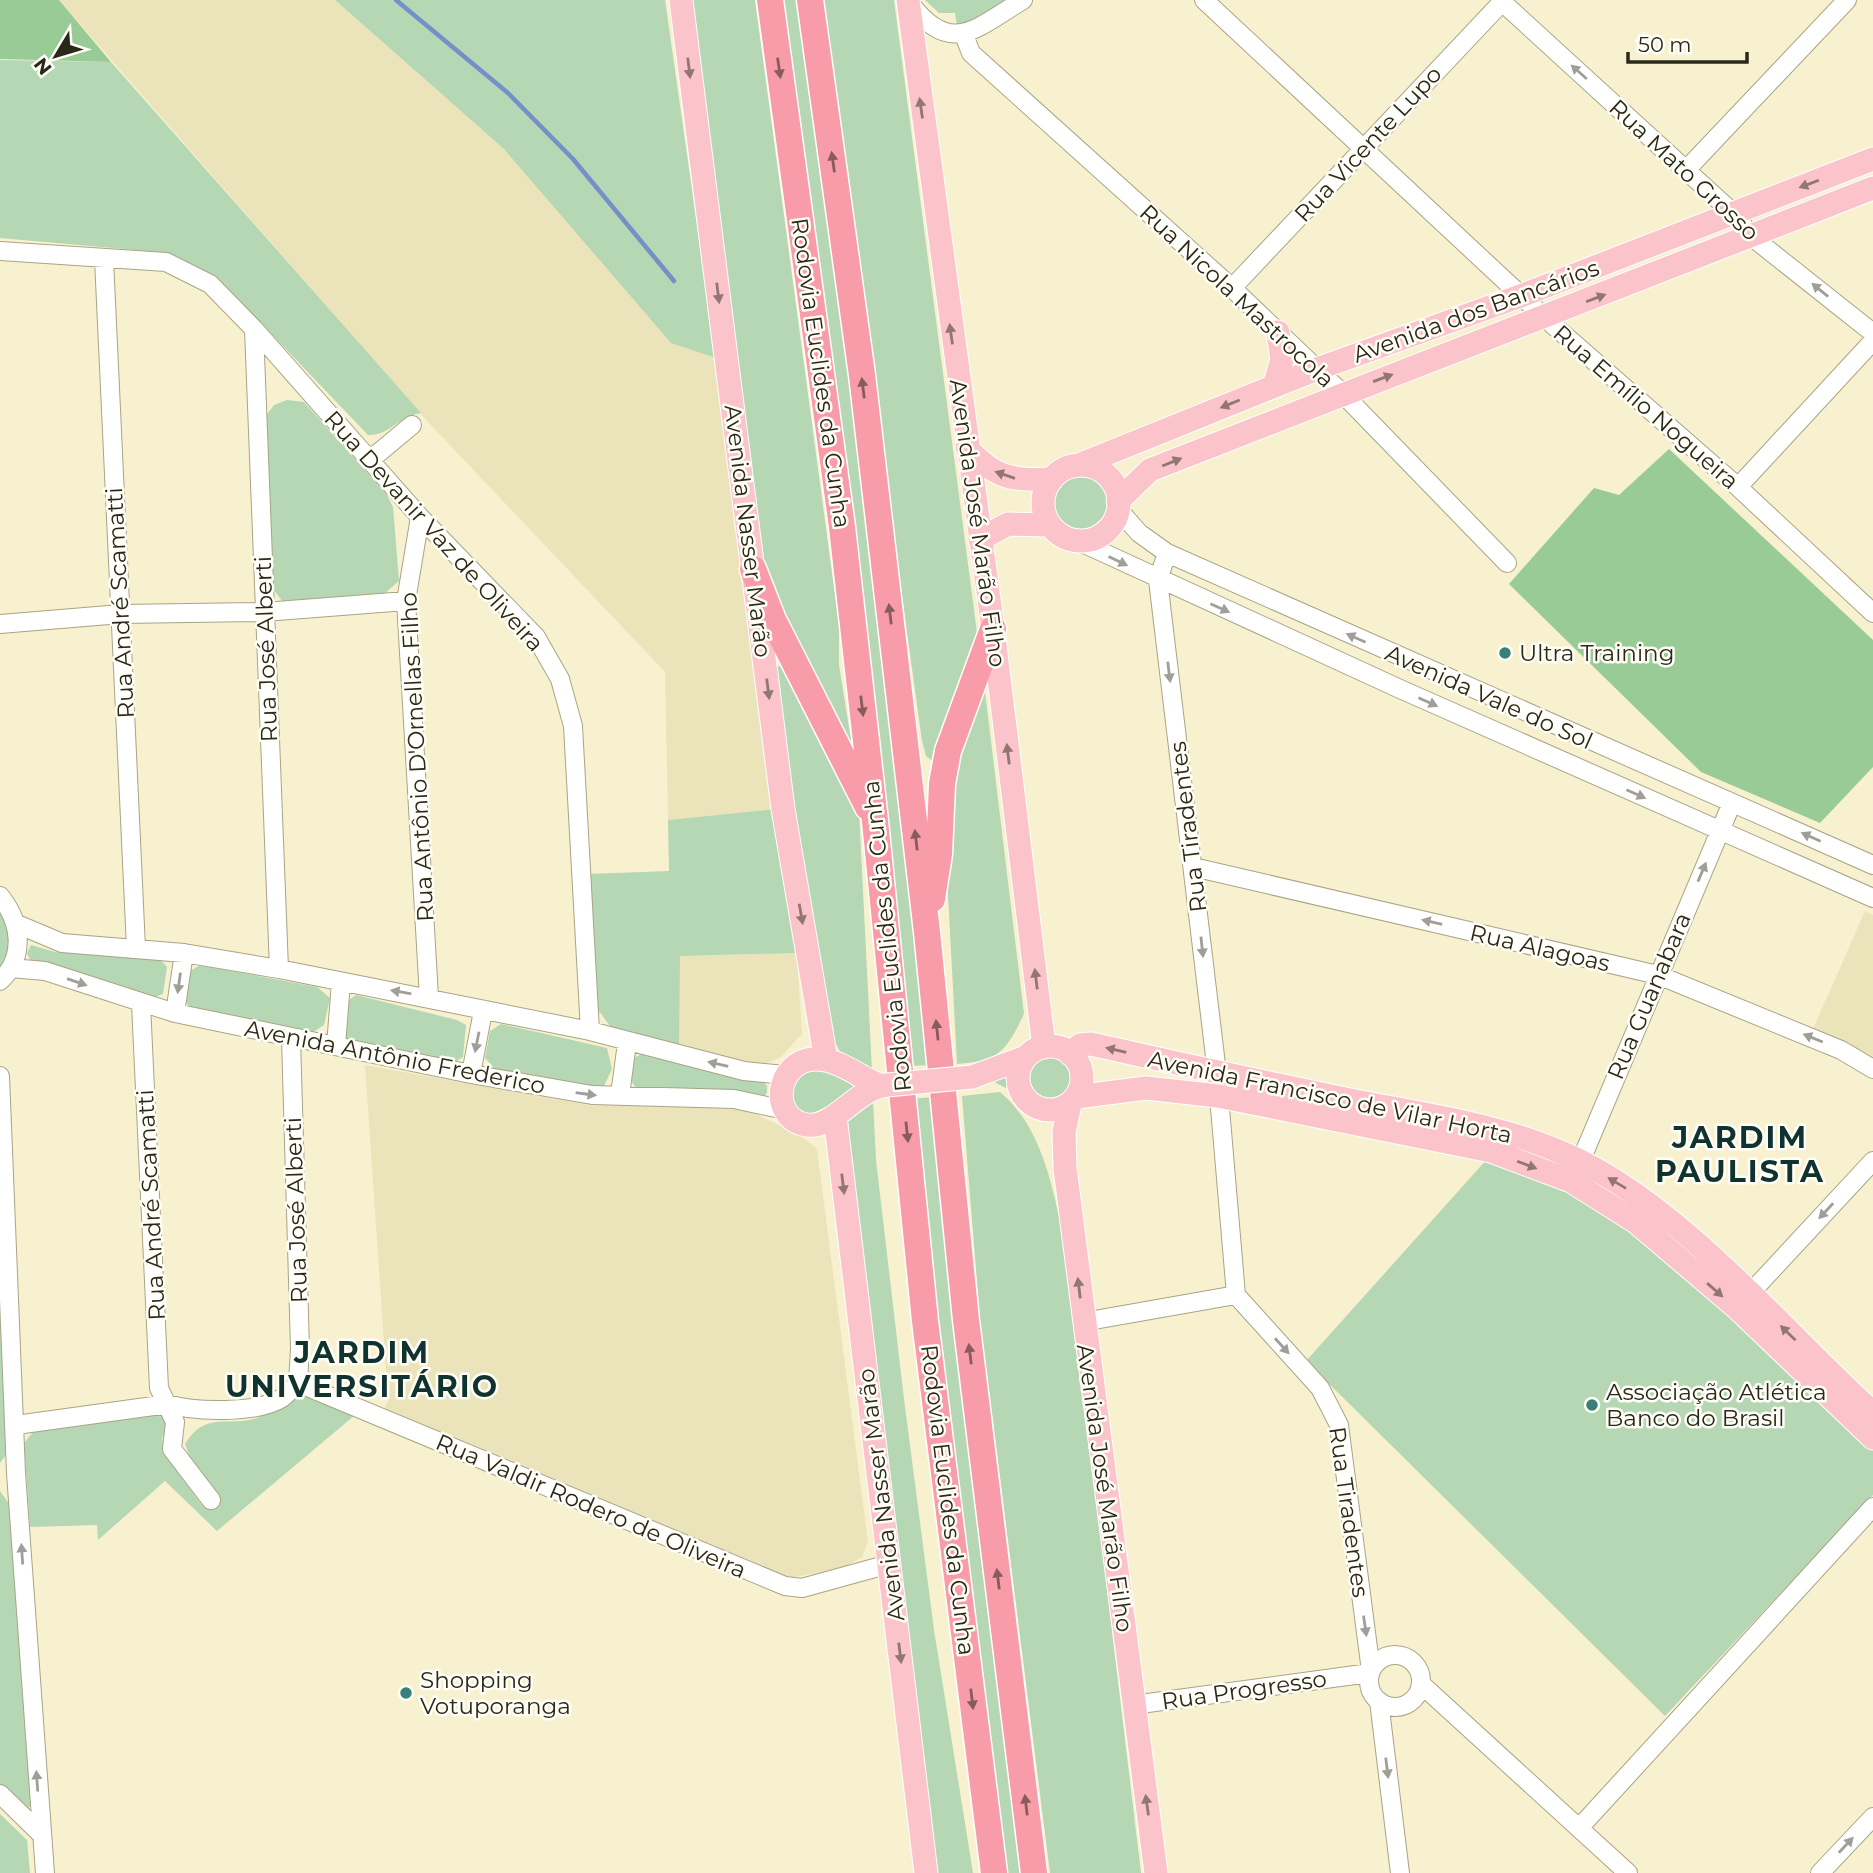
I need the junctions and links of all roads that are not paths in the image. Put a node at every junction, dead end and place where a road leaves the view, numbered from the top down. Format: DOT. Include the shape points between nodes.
graph roads {
  1 [pos="681,0"];
  2 [pos="770,0"];
  3 [pos="810,0"];
  4 [pos="908,0"];
  5 [pos="1023,0"];
  6 [pos="1204,0"];
  7 [pos="1847,0"];
  8 [pos="1502,1"];
  9 [pos="964,35"];
  10 [pos="1366,149"];
  11 [pos="1873,159"];
  12 [pos="1686,170"];
  13 [pos="1873,188"];
  14 [pos="1734,214"];
  15 [pos="1752,237"];
  16 [pos="0,251"];
  17 [pos="104,259"];
  18 [pos="1232,288"];
  19 [pos="1523,295"];
  20 [pos="1545,318"];
  21 [pos="254,329"];
  22 [pos="1278,332"];
  23 [pos="1873,333"];
  24 [pos="1873,341"];
  25 [pos="1317,369"];
  26 [pos="1274,386"];
  27 [pos="1342,393"];
  28 [pos="412,425"];
  29 [pos="967,448"];
  30 [pos="370,460"];
  31 [pos="1079,465"];
  32 [pos="1052,479"];
  33 [pos="1738,487"];
  34 [pos="1118,505"];
  35 [pos="420,517"];
  36 [pos="1050,526"];
  37 [pos="979,539"];
  38 [pos="1078,541"];
  39 [pos="1167,554"];
  40 [pos="1507,563"];
  41 [pos="753,569"];
  42 [pos="1158,580"];
  43 [pos="406,601"];
  44 [pos="264,612"];
  45 [pos="121,614"];
  46 [pos="1873,614"];
  47 [pos="1315,620"];
  48 [pos="0,624"];
  49 [pos="993,629"];
  50 [pos="1304,646"];
  51 [pos="1412,663"];
  52 [pos="1400,689"];
  53 [pos="1731,805"];
  54 [pos="875,821"];
  55 [pos="1719,831"];
  56 [pos="1873,865"];
  57 [pos="1194,867"];
  58 [pos="0,896"];
  59 [pos="1873,898"];
  60 [pos="17,924"];
  61 [pos="927,932"];
  62 [pos="136,948"];
  63 [pos="184,953"];
  64 [pos="279,969"];
  65 [pos="5,975"];
  66 [pos="1658,975"];
  67 [pos="341,982"];
  68 [pos="429,997"];
  69 [pos="141,1004"];
  70 [pos="483,1011"];
  71 [pos="175,1013"];
  72 [pos="590,1031"];
  73 [pos="291,1038"];
  74 [pos="627,1043"];
  75 [pos="336,1046"];
  76 [pos="1035,1052"];
  77 [pos="1070,1054"];
  78 [pos="826,1060"];
  79 [pos="1873,1069"];
  80 [pos="471,1074"];
  81 [pos="785,1075"];
  82 [pos="0,1076"];
  83 [pos="975,1077"];
  84 [pos="883,1085"];
  85 [pos="1217,1085"];
  86 [pos="620,1096"];
  87 [pos="1073,1100"];
  88 [pos="1028,1101"];
  89 [pos="785,1110"];
  90 [pos="835,1116"];
  91 [pos="1873,1161"];
  92 [pos="1576,1171"];
  93 [pos="1236,1296"];
  94 [pos="1743,1302"];
  95 [pos="1083,1322"];
  96 [pos="1804,1360"];
  97 [pos="298,1383"];
  98 [pos="168,1404"];
  99 [pos="1873,1413"];
  100 [pos="16,1425"];
  101 [pos="1873,1438"];
  102 [pos="8,1474"];
  103 [pos="211,1500"];
  104 [pos="1873,1507"];
  105 [pos="889,1564"];
  106 [pos="1369,1681"];
  107 [pos="1422,1694"];
  108 [pos="1133,1705"];
  109 [pos="0,1794"];
  110 [pos="1873,1817"];
  111 [pos="1580,1826"];
  112 [pos="41,1834"];
  113 [pos="45,1873"];
  114 [pos="926,1873"];
  115 [pos="994,1873"];
  116 [pos="1034,1873"];
  117 [pos="1156,1873"];
  118 [pos="1400,1873"];
  119 [pos="1628,1873"];
  120 [pos="1820,1873"];
  1 -- 41 [label="main road, Avenida Nasser Marão, one-way"];
  2 -- 54 [label="highway, Rodovia Euclides da Cunha, one-way" via="842,527"];
  61 -- 3 [label="highway, Rodovia Euclides da Cunha, one-way" via="863,388"];
  4 -- 9 [label="street" via="923,22"];
  29 -- 4 [label="main road, Avenida José Marão Filho, one-way"];
  5 -- 9 [label="street"];
  6 -- 10 [label="street, Rua Emílio Nogueira"];
  7 -- 12 [label="street"];
  8 -- 10 [label="street, Rua Vicente Lupo"];
  12 -- 8 [label="street, Rua Mato Grosso, one-way"];
  9 -- 18 [label="street, Rua Nicola Mastrocola" via="971,53"];
  10 -- 18 [label="street, Rua Vicente Lupo"];
  10 -- 19 [label="street, Rua Emílio Nogueira"];
  11 -- 14 [label="main road, Avenida dos Bancários, one-way"];
  12 -- 14 [label="street, Rua Mato Grosso"];
  13 -- 15 [label="main road, Avenida dos Bancários"];
  14 -- 15 [label="street, Rua Mato Grosso"];
  14 -- 19 [label="main road, Avenida dos Bancários"];
  20 -- 15 [label="main road, Avenida dos Bancários, one-way"];
  23 -- 15 [label="street, Rua Mato Grosso, one-way"];
  16 -- 17 [label="street, Rua Devanir Vaz de Oliveira"];
  17 -- 21 [label="street, Rua Devanir Vaz de Oliveira" via="166,262 210,284"];
  17 -- 45 [label="street, Rua André Scamatti"];
  18 -- 22 [label="street, Rua Nicola Mastrocola"];
  19 -- 20 [label="street, Rua Emílio Nogueira"];
  19 -- 25 [label="main road, Avenida dos Bancários"];
  27 -- 20 [label="main road, Avenida dos Bancários, one-way"];
  20 -- 33 [label="street, Rua Emílio Nogueira"];
  21 -- 30 [label="street, Rua Devanir Vaz de Oliveira"];
  21 -- 44 [label="street, Rua José Alberti"];
  22 -- 25 [label="street, Rua Nicola Mastrocola"];
  22 -- 26 [label="main road" via="1282,360"];
  24 -- 33 [label="street"];
  25 -- 26 [label="main road, Avenida dos Bancários"];
  25 -- 27 [label="street, Rua Nicola Mastrocola"];
  26 -- 31 [label="main road, Avenida dos Bancários, one-way"];
  34 -- 27 [label="main road, Avenida dos Bancários, one-way" via="1150,470"];
  27 -- 40 [label="street, Rua Nicola Mastrocola"];
  28 -- 30 [label="street"];
  32 -- 29 [label="main road, one-way" via="999,475"];
  29 -- 37 [label="main road, Avenida José Marão Filho"];
  30 -- 35 [label="street, Rua Devanir Vaz de Oliveira"];
  31 -- 32 [label="main road"];
  31 -- 34 [label="main road" via="1101,472 1116,490"];
  32 -- 36 [label="main road" via="1043,507"];
  33 -- 46 [label="street, Rua Emílio Nogueira"];
  34 -- 38 [label="main road" via="1109,529"];
  34 -- 39 [label="street, Avenida Vale do Sol" via="1139,533"];
  35 -- 43 [label="street, Rua Antônio D'Ornellas Filho"];
  35 -- 72 [label="street, Rua Devanir Vaz de Oliveira" via="536,637 560,679 573,726"];
  36 -- 37 [label="main road" via="1008,524"];
  36 -- 38 [label="main road"];
  37 -- 49 [label="main road, Avenida José Marão Filho"];
  38 -- 42 [label="street, Avenida Vale do Sol, one-way"];
  39 -- 42 [label="street"];
  39 -- 47 [label="street, Avenida Vale do Sol"];
  41 -- 54 [label="highway" via="772,620"];
  41 -- 78 [label="main road, Avenida Nasser Marão, one-way" via="783,808"];
  42 -- 50 [label="street, Avenida Vale do Sol, one-way"];
  42 -- 57 [label="street, Rua Tiradentes, one-way"];
  43 -- 44 [label="street"];
  43 -- 68 [label="street, Rua Antônio D'Ornellas Filho"];
  44 -- 45 [label="street"];
  44 -- 64 [label="street, Rua José Alberti"];
  45 -- 48 [label="street"];
  45 -- 62 [label="street, Rua André Scamatti"];
  47 -- 50 [label="street"];
  51 -- 47 [label="street, Avenida Vale do Sol, one-way"];
  49 -- 61 [label="highway" via="948,751"];
  76 -- 49 [label="main road, Avenida José Marão Filho, one-way"];
  50 -- 52 [label="street, Avenida Vale do Sol"];
  51 -- 52 [label="street"];
  51 -- 53 [label="street, Avenida Vale do Sol"];
  52 -- 55 [label="street, Avenida Vale do Sol, one-way"];
  53 -- 55 [label="street, Rua Guanabara"];
  56 -- 53 [label="street, Avenida Vale do Sol, one-way"];
  54 -- 115 [label="highway, Rodovia Euclides da Cunha, one-way" via="925,1321"];
  55 -- 59 [label="street, Avenida Vale do Sol"];
  66 -- 55 [label="street, Rua Guanabara, one-way"];
  66 -- 57 [label="street, Rua Alagoas, one-way"];
  57 -- 85 [label="street, Rua Tiradentes, one-way"];
  58 -- 60 [label="street"];
  60 -- 62 [label="street" via="62,943"];
  60 -- 65 [label="street" via="19,939"];
  116 -- 61 [label="highway, Rodovia Euclides da Cunha, one-way" via="966,1320"];
  62 -- 63 [label="street"];
  63 -- 64 [label="street"];
  63 -- 71 [label="street, one-way"];
  64 -- 67 [label="street"];
  65 -- 69 [label="street, Avenida Antônio Frederico, one-way" via="45,971"];
  79 -- 66 [label="street, Rua Alagoas, one-way" via="1841,1050"];
  66 -- 92 [label="street, Rua Guanabara"];
  68 -- 67 [label="street, one-way"];
  67 -- 75 [label="street"];
  68 -- 70 [label="street"];
  69 -- 71 [label="street, Avenida Antônio Frederico"];
  69 -- 98 [label="street, Rua André Scamatti" via="159,1388"];
  70 -- 72 [label="street"];
  70 -- 80 [label="street, one-way"];
  71 -- 73 [label="street, Avenida Antônio Frederico"];
  72 -- 74 [label="street"];
  73 -- 75 [label="street, Avenida Antônio Frederico"];
  73 -- 97 [label="street, Rua José Alberti"];
  81 -- 74 [label="street, one-way"];
  74 -- 86 [label="street"];
  75 -- 80 [label="street, Avenida Antônio Frederico"];
  76 -- 77 [label="main road" via="1053,1046"];
  76 -- 83 [label="main road"];
  76 -- 88 [label="main road" via="1021,1065 1019,1085"];
  85 -- 77 [label="main road, Avenida Francisco de Vilar Horta, one-way" via="1091,1044 1080,1045"];
  77 -- 87 [label="main road" via="1081,1074"];
  78 -- 81 [label="main road" via="799,1062"];
  78 -- 84 [label="main road"];
  80 -- 86 [label="street, Avenida Antônio Frederico, one-way"];
  81 -- 89 [label="main road" via="780,1093"];
  82 -- 100 [label="street"];
  83 -- 84 [label="main road, Avenida Antônio Frederico, bridge"];
  83 -- 88 [label="main road"];
  84 -- 90 [label="main road, Avenida Antônio Frederico" via="848,1103"];
  85 -- 87 [label="main road, Avenida Francisco de Vilar Horta" via="1146,1088"];
  85 -- 92 [label="main road, Avenida Francisco de Vilar Horta" via="1403,1121 1490,1151"];
  85 -- 93 [label="street, Rua Tiradentes"];
  86 -- 89 [label="street, Avenida Antônio Frederico" via="734,1099"];
  87 -- 88 [label="main road" via="1053,1110"];
  95 -- 87 [label="main road, Avenida José Marão Filho, one-way" via="1065,1168 1064,1132"];
  89 -- 90 [label="main road, Avenida Antônio Frederico" via="807,1125"];
  90 -- 105 [label="main road, Avenida Nasser Marão, one-way"];
  91 -- 94 [label="street, one-way"];
  92 -- 94 [label="main road, Avenida Francisco de Vilar Horta"];
  93 -- 95 [label="street"];
  93 -- 106 [label="street, Rua Tiradentes, one-way" via="1320,1388 1339,1425"];
  94 -- 96 [label="main road, Avenida Francisco de Vilar Horta"];
  95 -- 108 [label="main road, Avenida José Marão Filho"];
  96 -- 99 [label="main road, Avenida Francisco de Vilar Horta"];
  96 -- 101 [label="main road, Avenida Francisco de Vilar Horta"];
  97 -- 98 [label="street" via="281,1399 260,1406 190,1410"];
  97 -- 105 [label="street, Rua Valdir Rodero de Oliveira" via="785,1586 802,1588"];
  98 -- 100 [label="street"];
  98 -- 103 [label="street, Rua André Scamatti" via="175,1422 172,1449"];
  100 -- 102 [label="street"];
  112 -- 102 [label="street, one-way"];
  104 -- 111 [label="street"];
  105 -- 114 [label="main road, Avenida Nasser Marão, one-way"];
  106 -- 107 [label="street" via="1396,1707"];
  106 -- 107 [label="street" via="1380,1659 1402,1656 1419,1669"];
  106 -- 108 [label="street, Rua Progresso"];
  106 -- 118 [label="street, Rua Tiradentes, one-way"];
  107 -- 111 [label="street"];
  117 -- 108 [label="main road, Avenida José Marão Filho, one-way"];
  109 -- 112 [label="street"];
  120 -- 110 [label="street, one-way"];
  111 -- 119 [label="street"];
  112 -- 113 [label="street"];
}
